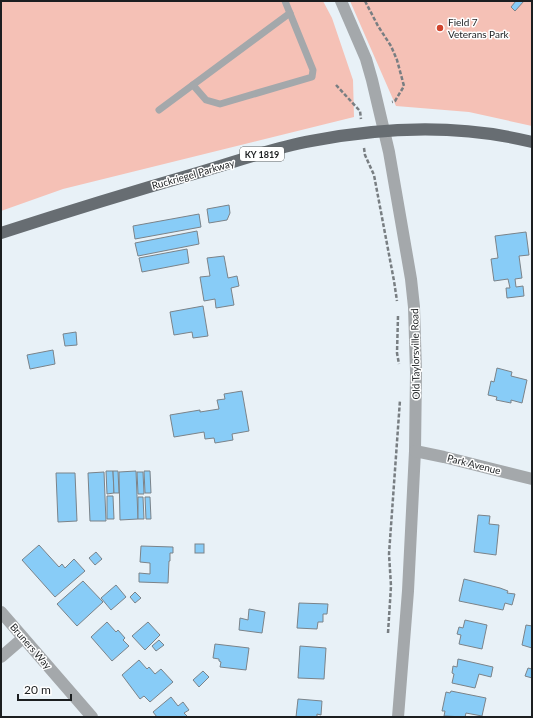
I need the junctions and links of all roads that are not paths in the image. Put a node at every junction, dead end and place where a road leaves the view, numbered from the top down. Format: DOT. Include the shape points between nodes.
graph roads {
  1 [pos="285,1"];
  2 [pos="341,1"];
  3 [pos="290,13"];
  4 [pos="193,85"];
  5 [pos="159,110"];
  6 [pos="383,130"];
  7 [pos="532,142"];
  8 [pos="1,233"];
  9 [pos="415,451"];
  10 [pos="532,479"];
  11 [pos="1,612"];
  12 [pos="22,638"];
  13 [pos="1,657"];
  14 [pos="92,717"];
  15 [pos="398,717"];
  1 -- 3 [label="lane"];
  2 -- 6 [label="street, Old Taylorsville Road" via="366,59"];
  3 -- 4 [label="lane"];
  3 -- 4 [label="lane" via="313,70 312,77 220,104 206,100"];
  4 -- 5 [label="lane"];
  6 -- 7 [label="main road, Ruckriegel Parkway / KY 1819" via="456,130"];
  6 -- 8 [label="main road, Ruckriegel Parkway / KY 1819" via="310,141 115,196"];
  6 -- 9 [label="street, Old Taylorsville Road" via="389,152 414,306"];
  9 -- 10 [label="street, Park Avenue"];
  9 -- 15 [label="street, Old Taylorsville Road"];
  11 -- 12 [label="street, Bruners Way"];
  12 -- 13 [label="street"];
  12 -- 14 [label="street, Bruners Way"];
}
